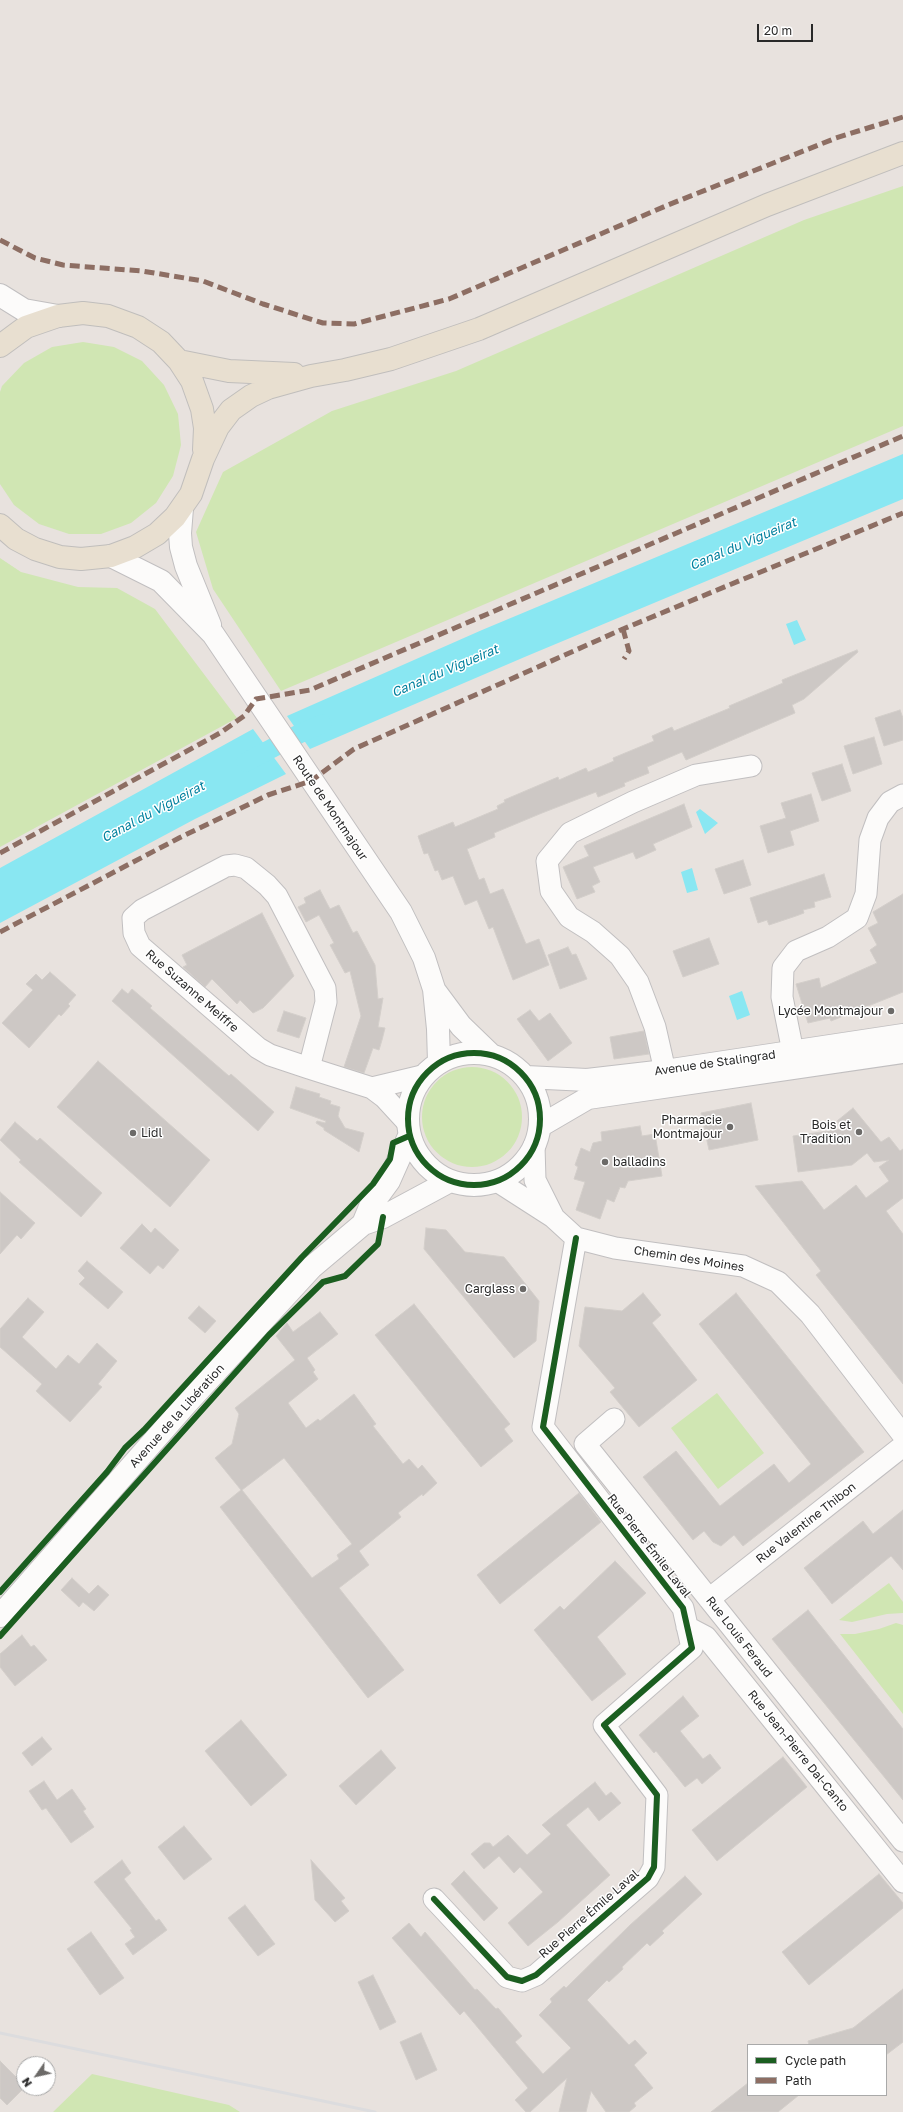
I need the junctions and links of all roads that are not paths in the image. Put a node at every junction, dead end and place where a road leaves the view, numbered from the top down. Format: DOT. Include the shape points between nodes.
graph roads {
  1 [pos="903,152"];
  2 [pos="0,295"];
  3 [pos="58,316"];
  4 [pos="0,346"];
  5 [pos="179,361"];
  6 [pos="312,376"];
  7 [pos="203,460"];
  8 [pos="182,508"];
  9 [pos="0,525"];
  10 [pos="111,556"];
  11 [pos="213,634"];
  12 [pos="750,766"];
  13 [pos="903,795"];
  14 [pos="434,989"];
  15 [pos="903,1035"];
  16 [pos="793,1052"];
  17 [pos="903,1052"];
  18 [pos="490,1054"];
  19 [pos="438,1062"];
  20 [pos="821,1064"];
  21 [pos="309,1068"];
  22 [pos="740,1068"];
  23 [pos="768,1072"];
  24 [pos="422,1076"];
  25 [pos="526,1077"];
  26 [pos="670,1080"];
  27 [pos="372,1088"];
  28 [pos="408,1129"];
  29 [pos="537,1136"];
  30 [pos="450,1181"];
  31 [pos="497,1181"];
  32 [pos="553,1217"];
  33 [pos="363,1224"];
  34 [pos="576,1238"];
  35 [pos="614,1419"];
  36 [pos="903,1435"];
  37 [pos="903,1446"];
  38 [pos="709,1599"];
  39 [pos="0,1616"];
  40 [pos="687,1627"];
  41 [pos="903,1841"];
  42 [pos="903,1882"];
  43 [pos="434,1899"];
  1 -- 6 [label="main road" via="767,206 479,329 391,359"];
  2 -- 3 [label="main road" via="24,310"];
  3 -- 4 [label="main road" via="26,327"];
  3 -- 5 [label="main road" via="83,313 108,316 138,327 161,342"];
  5 -- 6 [label="main road" via="230,371"];
  5 -- 7 [label="main road" via="192,381 202,409 205,428"];
  6 -- 7 [label="main road" via="268,388 231,410 218,427"];
  7 -- 8 [label="main road" via="191,494"];
  8 -- 10 [label="main road" via="157,534 135,547"];
  8 -- 11 [label="main road, Route de Montmajour" via="181,547"];
  9 -- 10 [label="main road" via="16,539 35,549 60,557 82,559"];
  10 -- 11 [label="main road, Route de Montmajour" via="161,582"];
  11 -- 14 [label="main road, Route de Montmajour" via="401,912 424,958"];
  12 -- 26 [label="street" via="696,776 633,802 570,833 547,861 551,890 569,917 594,932 620,956 638,982 655,1027"];
  13 -- 16 [label="street" via="890,802 878,818 870,840 866,894 857,918 828,937 796,951 783,968 782,997"];
  14 -- 18 [label="main road, Route de Montmajour" via="461,1026"];
  14 -- 19 [label="main road, Route de Montmajour"];
  15 -- 16 [label="main road, Avenue de Stalingrad"];
  16 -- 20 [label="main road" via="802,1058 812,1056"];
  16 -- 22 [label="main road, Avenue de Stalingrad"];
  16 -- 23 [label="main road" via="787,1060 774,1062"];
  17 -- 20 [label="main road, Avenue de Stalingrad"];
  18 -- 19 [label="main road" via="455,1054"];
  18 -- 25 [label="main road" via="510,1063"];
  19 -- 24 [label="main road"];
  20 -- 23 [label="main road, Avenue de Stalingrad"];
  21 -- 21 [label="street, Rue Suzanne Meiffre" via="270,1056 258,1048 140,946 134,933 133,918 142,910 226,866 246,868 267,885 276,896 325,988 326,1002"];
  21 -- 27 [label="street, Rue Suzanne Meiffre"];
  22 -- 23 [label="main road, Avenue de Stalingrad"];
  22 -- 26 [label="main road, Avenue de Stalingrad"];
  24 -- 27 [label="street"];
  24 -- 28 [label="main road" via="413,1089 408,1105"];
  25 -- 26 [label="main road, Avenue de Stalingrad"];
  25 -- 29 [label="main road" via="535,1092 539,1109"];
  26 -- 29 [label="main road, Avenue de Stalingrad" via="588,1098"];
  27 -- 28 [label="street, Rue Suzanne Meiffre" via="384,1097"];
  28 -- 30 [label="main road" via="418,1156 432,1171"];
  28 -- 33 [label="main road, Avenue de la Libération" via="389,1181 370,1207"];
  29 -- 31 [label="main road" via="525,1161"];
  29 -- 32 [label="street, Chemin des Moines" via="534,1180"];
  30 -- 31 [label="main road" via="466,1185 482,1185"];
  30 -- 33 [label="main road, Avenue de la Libération" via="383,1217"];
  31 -- 32 [label="street, Chemin des Moines"];
  32 -- 34 [label="street, Chemin des Moines"];
  33 -- 39 [label="main road, Avenue de la Libération" via="302,1279 187,1404"];
  34 -- 36 [label="street, Chemin des Moines" via="615,1248 743,1266 778,1282 810,1314"];
  34 -- 40 [label="street, Rue Pierre Émile Laval" via="543,1427 683,1608"];
  35 -- 38 [label="street, Rue Louis Feraud" via="585,1444"];
  37 -- 38 [label="street, Rue Valentine Thibon"];
  38 -- 41 [label="street, Rue Louis Feraud"];
  40 -- 42 [label="street, Rue Jean-Pierre Dal-Canto" via="706,1637"];
  40 -- 43 [label="street, Rue Pierre Émile Laval" via="692,1648 604,1725 657,1795 654,1867 648,1878 536,1975 522,1981 507,1977"];
}
